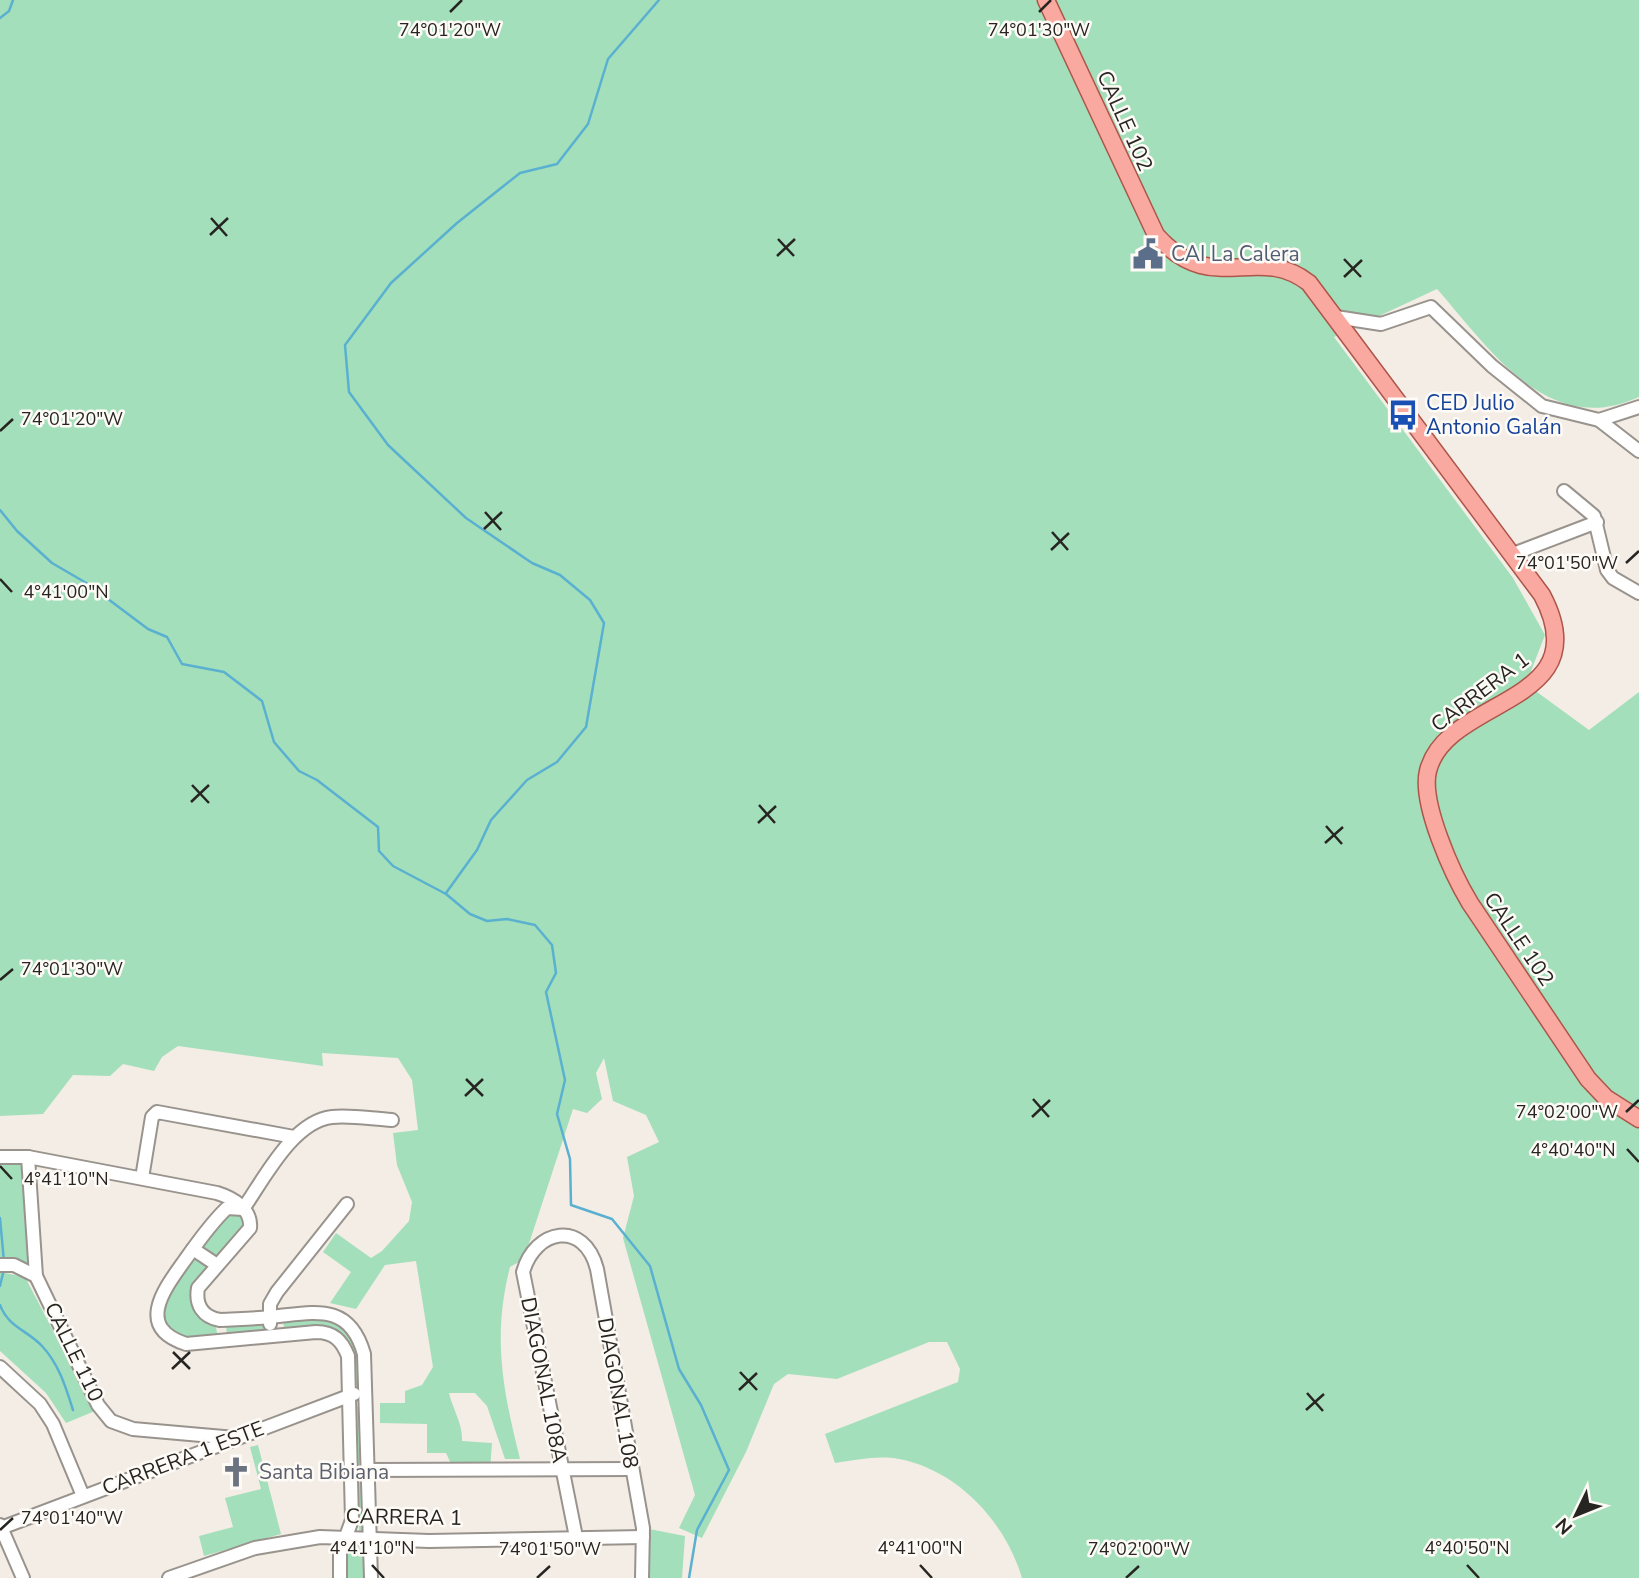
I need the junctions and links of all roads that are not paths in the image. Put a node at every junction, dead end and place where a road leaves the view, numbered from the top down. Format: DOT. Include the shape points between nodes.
graph roads {
  1 [pos="1046,0"];
  2 [pos="1336,317"];
  3 [pos="1639,407"];
  4 [pos="1599,420"];
  5 [pos="1639,452"];
  6 [pos="1564,491"];
  7 [pos="1597,522"];
  8 [pos="1513,554"];
  9 [pos="1639,593"];
  10 [pos="1431,763"];
  11 [pos="1633,1115"];
  12 [pos="392,1120"];
  13 [pos="294,1137"];
  14 [pos="0,1157"];
  15 [pos="28,1157"];
  16 [pos="142,1178"];
  17 [pos="347,1204"];
  18 [pos="243,1209"];
  19 [pos="555,1236"];
  20 [pos="193,1249"];
  21 [pos="0,1265"];
  22 [pos="217,1265"];
  23 [pos="36,1276"];
  24 [pos="268,1317"];
  25 [pos="220,1320"];
  26 [pos="272,1336"];
  27 [pos="222,1340"];
  28 [pos="0,1367"];
  29 [pos="349,1394"];
  30 [pos="365,1394"];
  31 [pos="235,1438"];
  32 [pos="561,1469"];
  33 [pos="631,1469"];
  34 [pos="368,1471"];
  35 [pos="83,1496"];
  36 [pos="1,1526"];
  37 [pos="345,1537"];
  38 [pos="576,1537"];
  39 [pos="643,1537"];
  40 [pos="371,1538"];
  41 [pos="23,1578"];
  42 [pos="169,1578"];
  43 [pos="340,1578"];
  44 [pos="371,1578"];
  45 [pos="642,1578"];
  1 -- 2 [label="main road, CALLE 102" via="1149,224 1174,253 1205,268 1269,267 1292,272 1315,289"];
  2 -- 4 [label="street" via="1381,324 1431,307 1542,406"];
  2 -- 8 [label="main road"];
  3 -- 4 [label="street"];
  4 -- 5 [label="street"];
  6 -- 7 [label="street"];
  7 -- 8 [label="street"];
  7 -- 9 [label="street" via="1607,570"];
  8 -- 10 [label="main road, CARRERA 1" via="1549,608 1555,631 1553,654 1535,681 1452,736"];
  10 -- 11 [label="main road, CALLE 102" via="1428,794 1461,889 1581,1069 1598,1089"];
  12 -- 13 [label="street" via="334,1116 310,1124"];
  13 -- 16 [label="street" via="161,1112 154,1114"];
  13 -- 18 [label="street"];
  14 -- 15 [label="street"];
  15 -- 16 [label="street"];
  15 -- 23 [label="street, CALLE 110"];
  16 -- 18 [label="street" via="217,1193"];
  17 -- 24 [label="street" via="277,1292"];
  18 -- 20 [label="street" via="227,1208"];
  18 -- 22 [label="street" via="250,1228"];
  19 -- 32 [label="street, DIAGONAL 108A" via="531,1255 523,1272"];
  19 -- 33 [label="street, DIAGONAL 108" via="570,1234 592,1251"];
  20 -- 22 [label="street"];
  20 -- 27 [label="street" via="161,1294 157,1316 166,1334 186,1344"];
  21 -- 23 [label="street" via="14,1265"];
  22 -- 25 [label="street" via="198,1288 197,1301 205,1314"];
  23 -- 31 [label="street, CALLE 110" via="98,1405 111,1421 133,1429"];
  24 -- 25 [label="street"];
  24 -- 26 [label="street"];
  24 -- 30 [label="street" via="318,1311 349,1324 364,1354"];
  25 -- 27 [label="street"];
  26 -- 27 [label="street"];
  26 -- 29 [label="street" via="316,1332 336,1337 348,1356"];
  28 -- 35 [label="street" via="47,1414"];
  29 -- 30 [label="street, CARRERA 1 ESTE"];
  29 -- 31 [label="street, CARRERA 1 ESTE"];
  29 -- 37 [label="street" via="352,1520"];
  30 -- 34 [label="street"];
  31 -- 35 [label="street, CARRERA 1 ESTE"];
  32 -- 33 [label="street"];
  32 -- 34 [label="street"];
  32 -- 38 [label="street, DIAGONAL 108A"];
  33 -- 39 [label="street, DIAGONAL 108"];
  34 -- 40 [label="street"];
  35 -- 36 [label="street, CARRERA 1 ESTE"];
  36 -- 41 [label="street"];
  37 -- 40 [label="street, CARRERA 1"];
  37 -- 42 [label="street, CARRERA 1" via="267,1545"];
  37 -- 43 [label="street"];
  38 -- 39 [label="street, CARRERA 1"];
  38 -- 40 [label="street, CARRERA 1"];
  39 -- 45 [label="street, DIAGONAL 108"];
  40 -- 44 [label="street"];
}
